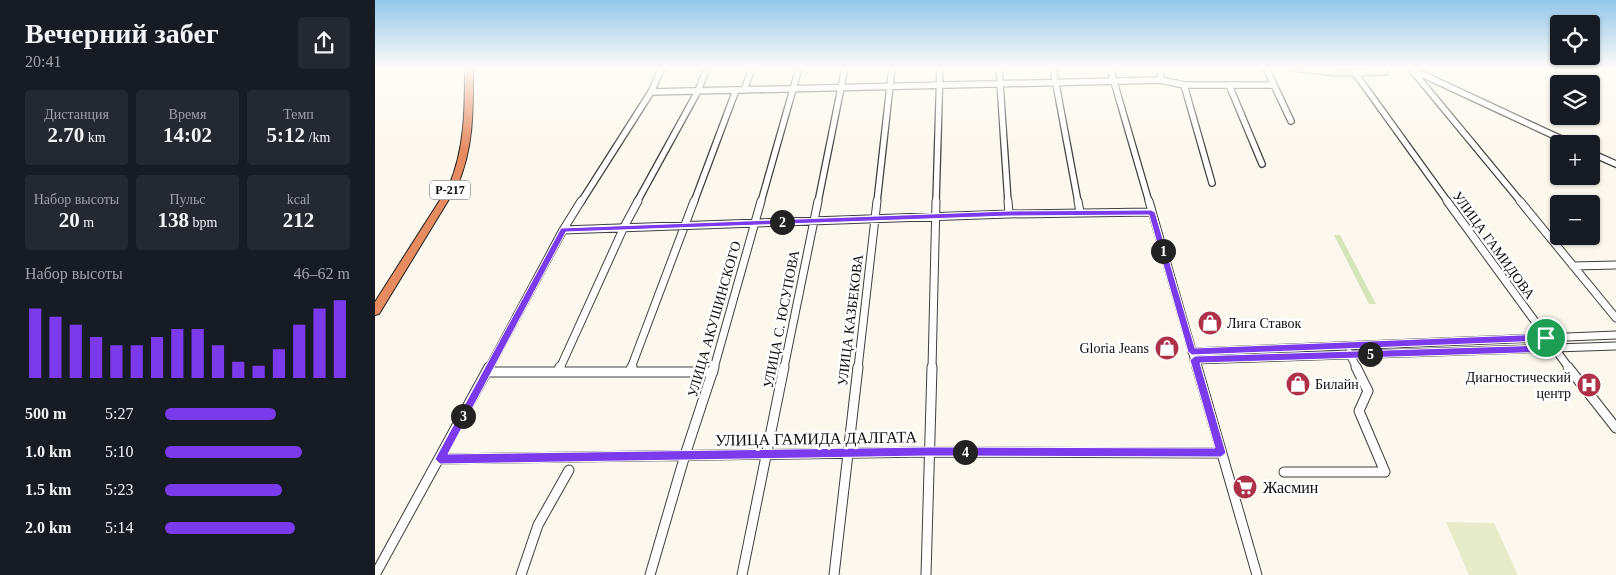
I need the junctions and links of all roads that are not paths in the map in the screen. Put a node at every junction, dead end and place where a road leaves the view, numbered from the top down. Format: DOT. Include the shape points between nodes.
graph roads {
  1 [pos="468,95"];
  2 [pos="649,95"];
  3 [pos="696,95"];
  4 [pos="734,95"];
  5 [pos="791,95"];
  6 [pos="840,95"];
  7 [pos="889,95"];
  8 [pos="939,95"];
  9 [pos="1000,95"];
  10 [pos="1057,95"];
  11 [pos="1117,95"];
  12 [pos="1187,95"];
  13 [pos="1233,95"];
  14 [pos="1279,95"];
  15 [pos="1371,95"];
  16 [pos="1431,95"];
  17 [pos="1466,95"];
  18 [pos="1291,121"];
  19 [pos="1553,135"];
  20 [pos="1600,157"];
  21 [pos="1261,164"];
  22 [pos="1616,164"];
  23 [pos="1213,183"];
  24 [pos="1080,212"];
  25 [pos="1151,212"];
  26 [pos="1009,214"];
  27 [pos="937,216"];
  28 [pos="874,218"];
  29 [pos="814,220"];
  30 [pos="755,223"];
  31 [pos="686,225"];
  32 [pos="624,227"];
  33 [pos="563,230"];
  34 [pos="1616,265"];
  35 [pos="1573,266"];
  36 [pos="375,312"];
  37 [pos="1616,318"];
  38 [pos="1616,335"];
  39 [pos="1546,338"];
  40 [pos="1431,342"];
  41 [pos="1345,346"];
  42 [pos="1616,346"];
  43 [pos="1553,348"];
  44 [pos="1437,352"];
  45 [pos="1350,355"];
  46 [pos="1193,356"];
  47 [pos="487,372"];
  48 [pos="558,372"];
  49 [pos="630,372"];
  50 [pos="713,372"];
  51 [pos="1616,428"];
  52 [pos="928,452"];
  53 [pos="847,453"];
  54 [pos="1221,453"];
  55 [pos="767,454"];
  56 [pos="685,455"];
  57 [pos="440,459"];
  58 [pos="569,470"];
  59 [pos="1284,472"];
  60 [pos="375,575"];
  61 [pos="521,575"];
  62 [pos="650,575"];
  63 [pos="742,575"];
  64 [pos="834,575"];
  65 [pos="926,575"];
  66 [pos="1257,575"];
  1 -- 36 [label="highway, Р-217" via="467,142 461,169"];
  2 -- 33 [label="street"];
  3 -- 32 [label="street"];
  4 -- 31 [label="street"];
  5 -- 30 [label="street, УЛИЦА АКУШИНСКОГО"];
  6 -- 29 [label="street, УЛИЦА С. ЮСУПОВА"];
  7 -- 28 [label="street, УЛИЦА КАЗБЕКОВА"];
  8 -- 27 [label="street"];
  9 -- 26 [label="street"];
  10 -- 24 [label="street"];
  11 -- 25 [label="street"];
  12 -- 23 [label="street"];
  13 -- 21 [label="street"];
  14 -- 18 [label="street"];
  15 -- 39 [label="street, УЛИЦА ГАМИДОВА"];
  16 -- 35 [label="street"];
  17 -- 19 [label="street"];
  20 -- 22 [label="street"];
  24 -- 25 [label="street"];
  24 -- 26 [label="street"];
  25 -- 46 [label="street"];
  26 -- 27 [label="street"];
  27 -- 28 [label="street"];
  27 -- 52 [label="street"];
  28 -- 29 [label="street"];
  28 -- 53 [label="street, УЛИЦА КАЗБЕКОВА"];
  29 -- 30 [label="street"];
  29 -- 55 [label="street, УЛИЦА С. ЮСУПОВА"];
  30 -- 31 [label="street"];
  30 -- 50 [label="street, УЛИЦА АКУШИНСКОГО"];
  31 -- 32 [label="street"];
  31 -- 49 [label="street"];
  32 -- 33 [label="street"];
  32 -- 48 [label="street"];
  33 -- 47 [label="street"];
  34 -- 35 [label="street"];
  35 -- 37 [label="street"];
  38 -- 39 [label="street"];
  39 -- 40 [label="street"];
  39 -- 43 [label="street, УЛИЦА ГАМИДОВА"];
  40 -- 41 [label="street"];
  40 -- 44 [label="street"];
  41 -- 45 [label="street"];
  41 -- 46 [label="street"];
  42 -- 43 [label="street"];
  43 -- 44 [label="street"];
  43 -- 51 [label="street, УЛИЦА ГАМИДОВА"];
  44 -- 45 [label="street"];
  45 -- 46 [label="street"];
  45 -- 59 [label="street" via="1368,391 1359,411 1385,472"];
  46 -- 54 [label="street"];
  47 -- 48 [label="street"];
  47 -- 57 [label="street"];
  48 -- 49 [label="street"];
  49 -- 50 [label="street"];
  50 -- 56 [label="street, УЛИЦА АКУШИНСКОГО"];
  52 -- 53 [label="street, УЛИЦА ГАМИДА ДАЛГАТА"];
  52 -- 54 [label="street, УЛИЦА ГАМИДА ДАЛГАТА"];
  52 -- 65 [label="street"];
  53 -- 55 [label="street, УЛИЦА ГАМИДА ДАЛГАТА"];
  53 -- 64 [label="street, УЛИЦА КАЗБЕКОВА"];
  54 -- 66 [label="street"];
  55 -- 56 [label="street, УЛИЦА ГАМИДА ДАЛГАТА"];
  55 -- 63 [label="street, УЛИЦА С. ЮСУПОВА"];
  56 -- 57 [label="street, УЛИЦА ГАМИДА ДАЛГАТА"];
  56 -- 62 [label="street, УЛИЦА АКУШИНСКОГО"];
  57 -- 60 [label="street"];
  58 -- 61 [label="street" via="538,525"];
}
